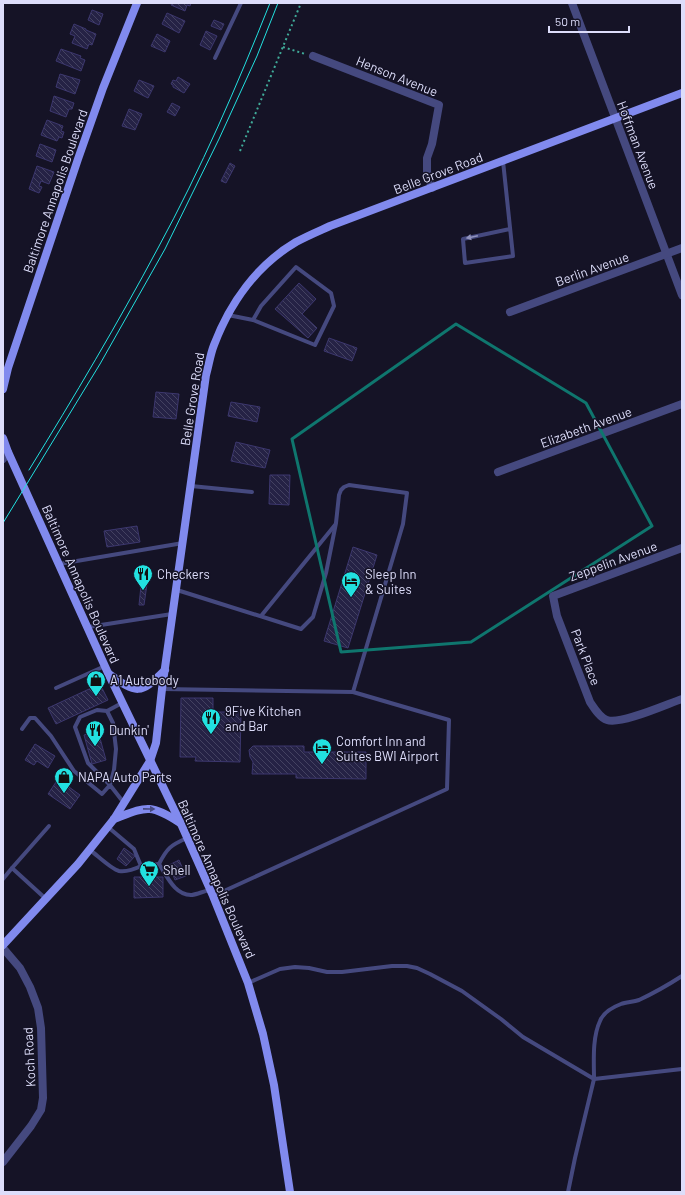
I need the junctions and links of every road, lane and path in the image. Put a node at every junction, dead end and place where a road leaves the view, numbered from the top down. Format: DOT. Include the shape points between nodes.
graph roads {
  1 [pos="137,3"];
  2 [pos="241,3"];
  3 [pos="301,3"];
  4 [pos="572,3"];
  5 [pos="283,48"];
  6 [pos="313,56"];
  7 [pos="215,58"];
  8 [pos="682,93"];
  9 [pos="615,118"];
  10 [pos="240,151"];
  11 [pos="503,161"];
  12 [pos="432,188"];
  13 [pos="510,229"];
  14 [pos="682,248"];
  15 [pos="666,254"];
  16 [pos="682,295"];
  17 [pos="510,312"];
  18 [pos="228,315"];
  19 [pos="253,320"];
  20 [pos="6,368"];
  21 [pos="3,389"];
  22 [pos="682,404"];
  23 [pos="3,438"];
  24 [pos="5,455"];
  25 [pos="498,472"];
  26 [pos="191,486"];
  27 [pos="252,492"];
  28 [pos="336,523"];
  29 [pos="183,543"];
  30 [pos="682,548"];
  31 [pos="59,564"];
  32 [pos="177,590"];
  33 [pos="553,596"];
  34 [pos="173,614"];
  35 [pos="261,616"];
  36 [pos="88,627"];
  37 [pos="107,669"];
  38 [pos="165,670"];
  39 [pos="56,688"];
  40 [pos="162,689"];
  41 [pos="352,692"];
  42 [pos="682,699"];
  43 [pos="122,703"];
  44 [pos="107,711"];
  45 [pos="22,729"];
  46 [pos="150,761"];
  47 [pos="110,785"];
  48 [pos="124,803"];
  49 [pos="114,819"];
  50 [pos="181,824"];
  51 [pos="49,826"];
  52 [pos="108,827"];
  53 [pos="187,838"];
  54 [pos="90,850"];
  55 [pos="159,864"];
  56 [pos="141,866"];
  57 [pos="12,868"];
  58 [pos="3,879"];
  59 [pos="212,893"];
  60 [pos="46,899"];
  61 [pos="3,947"];
  62 [pos="682,976"];
  63 [pos="248,983"];
  64 [pos="682,1069"];
  65 [pos="594,1079"];
  66 [pos="3,1162"];
  67 [pos="290,1192"];
  68 [pos="568,1192"];
  1 -- 20 [label="main road, Baltimore Annapolis Boulevard" via="103,88"];
  2 -- 7 [label="lane"];
  3 -- 5 [label="path"];
  4 -- 9 [label="street, Hoffman Avenue"];
  5 -- 6 [label="path"];
  5 -- 10 [label="path"];
  6 -- 12 [label="street, Henson Avenue" via="439,105 427,158 427,172"];
  8 -- 9 [label="main road, Belle Grove Road"];
  9 -- 11 [label="main road, Belle Grove Road"];
  9 -- 15 [label="street, Hoffman Avenue"];
  11 -- 12 [label="main road, Belle Grove Road"];
  11 -- 13 [label="lane"];
  12 -- 18 [label="main road, Belle Grove Road" via="330,226 296,242 251,280"];
  13 -- 13 [label="lane, one-way" via="463,239 465,263 513,256"];
  14 -- 15 [label="street, Berlin Avenue"];
  15 -- 16 [label="street, Hoffman Avenue"];
  15 -- 17 [label="street, Berlin Avenue"];
  18 -- 19 [label="lane"];
  18 -- 26 [label="main road, Belle Grove Road" via="213,346 206,375"];
  19 -- 19 [label="lane" via="316,345 334,306 331,293 296,267 260,306"];
  20 -- 21 [label="main road, Baltimore Annapolis Boulevard"];
  22 -- 25 [label="street, Elizabeth Avenue"];
  23 -- 24 [label="main road, Baltimore Annapolis Boulevard"];
  24 -- 31 [label="main road, Baltimore Annapolis Boulevard"];
  26 -- 27 [label="lane"];
  26 -- 29 [label="main road, Belle Grove Road"];
  28 -- 35 [label="lane"];
  28 -- 35 [label="lane" via="326,573 313,617 301,629"];
  28 -- 41 [label="lane" via="339,495 344,487 349,485 407,493 403,524"];
  29 -- 31 [label="lane"];
  29 -- 32 [label="main road, Belle Grove Road"];
  30 -- 33 [label="street, Zeppelin Avenue"];
  31 -- 36 [label="main road, Baltimore Annapolis Boulevard"];
  32 -- 34 [label="main road, Belle Grove Road"];
  32 -- 35 [label="lane"];
  33 -- 42 [label="street, Park Place" via="557,616 590,702 598,713 607,720 630,718"];
  34 -- 36 [label="lane"];
  34 -- 38 [label="main road, Belle Grove Road"];
  36 -- 37 [label="main road, Baltimore Annapolis Boulevard"];
  37 -- 38 [label="main road" via="134,689 150,685"];
  37 -- 39 [label="lane"];
  37 -- 43 [label="main road, Baltimore Annapolis Boulevard"];
  38 -- 40 [label="main road, Belle Grove Road"];
  40 -- 41 [label="lane"];
  40 -- 46 [label="main road, Belle Grove Road" via="156,742"];
  41 -- 59 [label="lane" via="449,720 447,789"];
  43 -- 44 [label="lane"];
  43 -- 46 [label="main road, Baltimore Annapolis Boulevard"];
  44 -- 47 [label="lane" via="113,723 116,749"];
  44 -- 47 [label="lane" via="97,710 80,717 75,727 88,763"];
  45 -- 47 [label="lane" via="30,718 35,718 51,736 74,772 102,794"];
  46 -- 48 [label="main road, Belle Grove Road"];
  46 -- 50 [label="main road, Baltimore Annapolis Boulevard"];
  47 -- 48 [label="lane"];
  48 -- 49 [label="main road, Belle Grove Road"];
  49 -- 50 [label="main road, one-way" via="144,809 155,809"];
  49 -- 52 [label="main road, Belle Grove Road"];
  50 -- 53 [label="main road, Baltimore Annapolis Boulevard"];
  51 -- 57 [label="lane"];
  52 -- 54 [label="main road, Belle Grove Road"];
  52 -- 56 [label="lane" via="134,849"];
  53 -- 55 [label="lane" via="171,846"];
  53 -- 59 [label="main road, Baltimore Annapolis Boulevard"];
  54 -- 56 [label="lane" via="120,871"];
  54 -- 60 [label="main road, Belle Grove Road"];
  55 -- 56 [label="lane"];
  55 -- 59 [label="lane" via="179,892 187,895"];
  57 -- 58 [label="lane"];
  57 -- 60 [label="lane"];
  59 -- 63 [label="main road, Baltimore Annapolis Boulevard"];
  60 -- 61 [label="main road, Belle Grove Road"];
  61 -- 66 [label="street, Koch Road" via="20,968 38,1008 43,1098 41,1110"];
  62 -- 65 [label="lane" via="668,986 608,1011 600,1021 596,1034"];
  63 -- 65 [label="lane" via="280,970 296,967 327,972 392,966 417,968 462,991 523,1037"];
  63 -- 67 [label="main road, Baltimore Annapolis Boulevard" via="263,1034 274,1086"];
  64 -- 65 [label="lane"];
  65 -- 68 [label="lane"];
}
